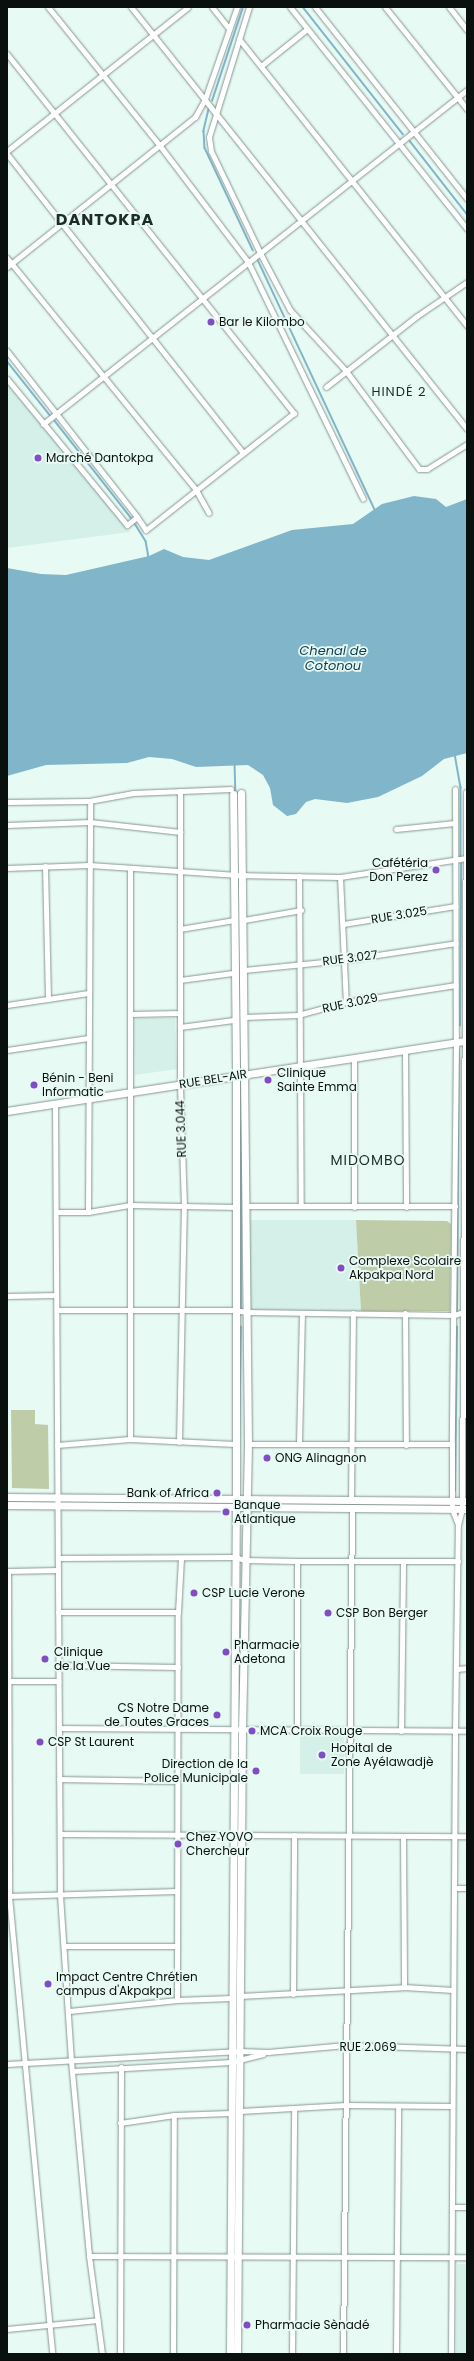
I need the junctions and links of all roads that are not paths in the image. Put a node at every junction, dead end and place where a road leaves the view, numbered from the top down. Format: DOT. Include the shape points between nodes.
graph roads {
  1 [pos="48,7"];
  2 [pos="131,7"];
  3 [pos="188,7"];
  4 [pos="212,7"];
  5 [pos="236,7"];
  6 [pos="249,7"];
  7 [pos="290,7"];
  8 [pos="314,7"];
  9 [pos="385,7"];
  10 [pos="449,7"];
  11 [pos="307,28"];
  12 [pos="229,29"];
  13 [pos="467,30"];
  14 [pos="153,35"];
  15 [pos="239,39"];
  16 [pos="7,54"];
  17 [pos="261,66"];
  18 [pos="101,76"];
  19 [pos="467,90"];
  20 [pos="458,97"];
  21 [pos="206,100"];
  22 [pos="467,109"];
  23 [pos="215,111"];
  24 [pos="54,113"];
  25 [pos="412,133"];
  26 [pos="401,142"];
  27 [pos="160,146"];
  28 [pos="7,152"];
  29 [pos="352,181"];
  30 [pos="111,184"];
  31 [pos="467,199"];
  32 [pos="301,221"];
  33 [pos="62,223"];
  34 [pos="467,229"];
  35 [pos="260,253"];
  36 [pos="7,258"];
  37 [pos="248,262"];
  38 [pos="9,265"];
  39 [pos="467,282"];
  40 [pos="201,299"];
  41 [pos="445,299"];
  42 [pos="467,326"];
  43 [pos="391,336"];
  44 [pos="152,338"];
  45 [pos="7,351"];
  46 [pos="346,372"];
  47 [pos="103,377"];
  48 [pos="7,379"];
  49 [pos="326,387"];
  50 [pos="56,414"];
  51 [pos="44,424"];
  52 [pos="467,429"];
  53 [pos="467,444"];
  54 [pos="243,453"];
  55 [pos="196,490"];
  56 [pos="363,499"];
  57 [pos="209,514"];
  58 [pos="137,517"];
  59 [pos="455,789"];
  60 [pos="180,791"];
  61 [pos="232,792"];
  62 [pos="466,792"];
  63 [pos="241,793"];
  64 [pos="90,801"];
  65 [pos="7,802"];
  66 [pos="90,822"];
  67 [pos="455,823"];
  68 [pos="7,825"];
  69 [pos="396,829"];
  70 [pos="180,832"];
  71 [pos="466,858"];
  72 [pos="456,860"];
  73 [pos="89,865"];
  74 [pos="45,866"];
  75 [pos="7,868"];
  76 [pos="130,868"];
  77 [pos="181,872"];
  78 [pos="234,875"];
  79 [pos="243,875"];
  80 [pos="300,876"];
  81 [pos="340,877"];
  82 [pos="466,904"];
  83 [pos="456,906"];
  84 [pos="301,910"];
  85 [pos="234,920"];
  86 [pos="244,920"];
  87 [pos="343,924"];
  88 [pos="180,929"];
  89 [pos="466,941"];
  90 [pos="456,943"];
  91 [pos="344,960"];
  92 [pos="301,964"];
  93 [pos="244,970"];
  94 [pos="233,973"];
  95 [pos="180,980"];
  96 [pos="466,984"];
  97 [pos="456,985"];
  98 [pos="88,993"];
  99 [pos="48,999"];
  100 [pos="346,1002"];
  101 [pos="7,1005"];
  102 [pos="180,1013"];
  103 [pos="130,1014"];
  104 [pos="298,1015"];
  105 [pos="244,1017"];
  106 [pos="234,1020"];
  107 [pos="180,1027"];
  108 [pos="88,1038"];
  109 [pos="462,1042"];
  110 [pos="7,1050"];
  111 [pos="405,1050"];
  112 [pos="354,1058"];
  113 [pos="299,1066"];
  114 [pos="246,1074"];
  115 [pos="236,1076"];
  116 [pos="180,1085"];
  117 [pos="131,1092"];
  118 [pos="87,1099"];
  119 [pos="55,1104"];
  120 [pos="7,1111"];
  121 [pos="465,1150"];
  122 [pos="130,1205"];
  123 [pos="184,1206"];
  124 [pos="245,1206"];
  125 [pos="300,1206"];
  126 [pos="455,1206"];
  127 [pos="236,1207"];
  128 [pos="354,1207"];
  129 [pos="406,1208"];
  130 [pos="464,1208"];
  131 [pos="56,1212"];
  132 [pos="88,1212"];
  133 [pos="56,1295"];
  134 [pos="7,1296"];
  135 [pos="57,1310"];
  136 [pos="234,1310"];
  137 [pos="129,1311"];
  138 [pos="464,1311"];
  139 [pos="180,1312"];
  140 [pos="247,1312"];
  141 [pos="302,1313"];
  142 [pos="353,1313"];
  143 [pos="405,1313"];
  144 [pos="454,1315"];
  145 [pos="465,1367"];
  146 [pos="130,1439"];
  147 [pos="179,1442"];
  148 [pos="235,1444"];
  149 [pos="248,1444"];
  150 [pos="299,1444"];
  151 [pos="351,1444"];
  152 [pos="452,1444"];
  153 [pos="57,1445"];
  154 [pos="406,1445"];
  155 [pos="7,1497"];
  156 [pos="57,1498"];
  157 [pos="246,1498"];
  158 [pos="351,1500"];
  159 [pos="452,1500"];
  160 [pos="464,1501"];
  161 [pos="236,1502"];
  162 [pos="7,1505"];
  163 [pos="58,1506"];
  164 [pos="246,1507"];
  165 [pos="352,1508"];
  166 [pos="452,1509"];
  167 [pos="464,1509"];
  168 [pos="458,1525"];
  169 [pos="234,1557"];
  170 [pos="58,1558"];
  171 [pos="181,1558"];
  172 [pos="245,1560"];
  173 [pos="297,1561"];
  174 [pos="458,1561"];
  175 [pos="352,1562"];
  176 [pos="403,1562"];
  177 [pos="58,1570"];
  178 [pos="8,1571"];
  179 [pos="58,1612"];
  180 [pos="178,1612"];
  181 [pos="59,1665"];
  182 [pos="178,1667"];
  183 [pos="467,1668"];
  184 [pos="457,1669"];
  185 [pos="9,1681"];
  186 [pos="58,1681"];
  187 [pos="59,1728"];
  188 [pos="177,1730"];
  189 [pos="234,1730"];
  190 [pos="242,1730"];
  191 [pos="297,1730"];
  192 [pos="349,1731"];
  193 [pos="400,1731"];
  194 [pos="455,1731"];
  195 [pos="467,1731"];
  196 [pos="59,1779"];
  197 [pos="177,1781"];
  198 [pos="60,1834"];
  199 [pos="294,1835"];
  200 [pos="177,1836"];
  201 [pos="233,1836"];
  202 [pos="242,1836"];
  203 [pos="348,1836"];
  204 [pos="403,1836"];
  205 [pos="454,1836"];
  206 [pos="467,1836"];
  207 [pos="454,1888"];
  208 [pos="467,1888"];
  209 [pos="177,1891"];
  210 [pos="60,1895"];
  211 [pos="8,1896"];
  212 [pos="64,1946"];
  213 [pos="176,1946"];
  214 [pos="404,1988"];
  215 [pos="347,1990"];
  216 [pos="453,1990"];
  217 [pos="293,1994"];
  218 [pos="240,1996"];
  219 [pos="231,1998"];
  220 [pos="177,2000"];
  221 [pos="69,2011"];
  222 [pos="346,2045"];
  223 [pos="453,2048"];
  224 [pos="467,2049"];
  225 [pos="240,2051"];
  226 [pos="231,2052"];
  227 [pos="268,2052"];
  228 [pos="240,2060"];
  229 [pos="71,2061"];
  230 [pos="231,2062"];
  231 [pos="24,2063"];
  232 [pos="7,2064"];
  233 [pos="121,2067"];
  234 [pos="73,2071"];
  235 [pos="346,2105"];
  236 [pos="398,2106"];
  237 [pos="452,2106"];
  238 [pos="294,2108"];
  239 [pos="240,2111"];
  240 [pos="230,2113"];
  241 [pos="174,2115"];
  242 [pos="120,2123"];
  243 [pos="452,2207"];
  244 [pos="467,2207"];
  245 [pos="239,2255"];
  246 [pos="294,2255"];
  247 [pos="89,2256"];
  248 [pos="118,2256"];
  249 [pos="172,2256"];
  250 [pos="229,2256"];
  251 [pos="345,2256"];
  252 [pos="397,2256"];
  253 [pos="452,2257"];
  254 [pos="467,2257"];
  255 [pos="98,2320"];
  256 [pos="50,2325"];
  257 [pos="7,2329"];
  258 [pos="52,2354"];
  259 [pos="102,2354"];
  260 [pos="120,2354"];
  261 [pos="173,2354"];
  262 [pos="230,2354"];
  263 [pos="238,2354"];
  264 [pos="292,2354"];
  265 [pos="343,2354"];
  266 [pos="396,2354"];
  267 [pos="451,2354"];
  1 -- 18 [label="street"];
  2 -- 14 [label="street"];
  3 -- 14 [label="street"];
  4 -- 12 [label="street"];
  5 -- 12 [label="street"];
  6 -- 15 [label="street"];
  7 -- 11 [label="street"];
  8 -- 25 [label="street"];
  9 -- 20 [label="street"];
  10 -- 13 [label="street"];
  11 -- 17 [label="street"];
  11 -- 26 [label="street"];
  12 -- 21 [label="street"];
  14 -- 18 [label="street"];
  14 -- 21 [label="street"];
  15 -- 17 [label="street"];
  15 -- 23 [label="street"];
  16 -- 24 [label="street"];
  17 -- 29 [label="street"];
  18 -- 24 [label="street"];
  18 -- 27 [label="street"];
  19 -- 20 [label="street"];
  20 -- 22 [label="street"];
  20 -- 25 [label="street"];
  21 -- 23 [label="street"];
  21 -- 27 [label="street" via="195,117"];
  23 -- 32 [label="street"];
  23 -- 35 [label="street" via="208,137 211,151"];
  24 -- 28 [label="street"];
  24 -- 30 [label="street"];
  25 -- 26 [label="street"];
  25 -- 31 [label="street"];
  26 -- 29 [label="street"];
  26 -- 34 [label="street"];
  27 -- 30 [label="street"];
  27 -- 37 [label="street"];
  28 -- 33 [label="street"];
  29 -- 32 [label="street"];
  29 -- 41 [label="street"];
  30 -- 33 [label="street"];
  30 -- 40 [label="street"];
  32 -- 35 [label="street"];
  32 -- 43 [label="street"];
  33 -- 38 [label="street"];
  33 -- 44 [label="street"];
  35 -- 37 [label="street"];
  35 -- 46 [label="street" via="290,310"];
  36 -- 38 [label="street"];
  37 -- 40 [label="street"];
  37 -- 56 [label="street"];
  38 -- 47 [label="street"];
  39 -- 41 [label="street"];
  40 -- 44 [label="street"];
  40 -- 54 [label="street" via="294,413"];
  41 -- 42 [label="street"];
  41 -- 43 [label="street"];
  43 -- 46 [label="street"];
  43 -- 52 [label="street"];
  44 -- 47 [label="street"];
  44 -- 54 [label="street"];
  45 -- 50 [label="street"];
  46 -- 49 [label="street"];
  46 -- 53 [label="street" via="419,468 427,469"];
  47 -- 50 [label="street"];
  47 -- 55 [label="street"];
  48 -- 51 [label="street"];
  50 -- 51 [label="street"];
  50 -- 58 [label="street"];
  51 -- 58 [label="street" via="127,525"];
  54 -- 55 [label="street"];
  55 -- 57 [label="street"];
  55 -- 58 [label="street" via="146,530"];
  59 -- 67 [label="street"];
  60 -- 61 [label="street"];
  60 -- 64 [label="street" via="133,793"];
  60 -- 70 [label="street, RUE 3.044"];
  61 -- 78 [label="street"];
  62 -- 71 [label="street"];
  63 -- 79 [label="street"];
  64 -- 65 [label="street"];
  64 -- 66 [label="street"];
  66 -- 68 [label="street"];
  66 -- 70 [label="street"];
  66 -- 73 [label="street"];
  67 -- 69 [label="street"];
  67 -- 72 [label="street"];
  70 -- 77 [label="street, RUE 3.044"];
  71 -- 72 [label="street"];
  71 -- 82 [label="street"];
  72 -- 81 [label="street"];
  72 -- 83 [label="street"];
  73 -- 74 [label="street"];
  73 -- 76 [label="street"];
  73 -- 98 [label="street"];
  74 -- 75 [label="street"];
  74 -- 99 [label="street"];
  76 -- 77 [label="street"];
  76 -- 103 [label="street"];
  77 -- 78 [label="street"];
  77 -- 88 [label="street, RUE 3.044"];
  78 -- 79 [label="street"];
  78 -- 85 [label="street"];
  79 -- 80 [label="street"];
  79 -- 86 [label="street"];
  80 -- 81 [label="street"];
  80 -- 84 [label="street"];
  81 -- 87 [label="street"];
  82 -- 89 [label="street"];
  83 -- 87 [label="street, RUE 3.025"];
  83 -- 90 [label="street"];
  84 -- 86 [label="street"];
  84 -- 92 [label="street"];
  85 -- 88 [label="street"];
  85 -- 94 [label="street"];
  86 -- 93 [label="street"];
  87 -- 91 [label="street"];
  88 -- 95 [label="street, RUE 3.044"];
  89 -- 96 [label="street"];
  90 -- 91 [label="street, RUE 3.027"];
  90 -- 97 [label="street"];
  91 -- 92 [label="street, RUE 3.027"];
  91 -- 100 [label="street"];
  92 -- 93 [label="street, RUE 3.027"];
  92 -- 104 [label="street"];
  93 -- 105 [label="street"];
  94 -- 95 [label="street"];
  94 -- 106 [label="street"];
  95 -- 102 [label="street, RUE 3.044"];
  96 -- 109 [label="street"];
  97 -- 100 [label="street, RUE 3.029"];
  97 -- 109 [label="street"];
  98 -- 99 [label="street"];
  98 -- 108 [label="street"];
  99 -- 101 [label="street"];
  100 -- 104 [label="street, RUE 3.029"];
  102 -- 103 [label="street"];
  102 -- 107 [label="street, RUE 3.044"];
  103 -- 117 [label="street"];
  104 -- 105 [label="street, RUE 3.029"];
  104 -- 113 [label="street"];
  105 -- 114 [label="street"];
  106 -- 107 [label="street"];
  106 -- 115 [label="street"];
  107 -- 116 [label="street, RUE 3.044"];
  108 -- 110 [label="street"];
  108 -- 118 [label="street"];
  109 -- 111 [label="street, RUE BEL-AIR"];
  109 -- 121 [label="street"];
  109 -- 126 [label="street"];
  111 -- 112 [label="street, RUE BEL-AIR"];
  111 -- 129 [label="street"];
  112 -- 113 [label="street, RUE BEL-AIR"];
  112 -- 128 [label="street"];
  113 -- 114 [label="street, RUE BEL-AIR"];
  113 -- 125 [label="street"];
  114 -- 115 [label="street, RUE BEL-AIR"];
  114 -- 124 [label="street"];
  115 -- 116 [label="street, RUE BEL-AIR"];
  115 -- 127 [label="street"];
  116 -- 117 [label="street, RUE BEL-AIR"];
  116 -- 123 [label="street, RUE 3.044"];
  117 -- 118 [label="street, RUE BEL-AIR"];
  117 -- 122 [label="street"];
  118 -- 119 [label="street, RUE BEL-AIR"];
  118 -- 132 [label="street"];
  119 -- 120 [label="street, RUE BEL-AIR"];
  119 -- 131 [label="street"];
  121 -- 130 [label="street"];
  122 -- 123 [label="street"];
  122 -- 132 [label="street"];
  122 -- 137 [label="street"];
  123 -- 127 [label="street"];
  123 -- 139 [label="street, RUE 3.044"];
  124 -- 125 [label="street"];
  124 -- 140 [label="street"];
  125 -- 128 [label="street"];
  126 -- 129 [label="street"];
  126 -- 144 [label="street"];
  127 -- 136 [label="street"];
  128 -- 129 [label="street"];
  130 -- 138 [label="street"];
  131 -- 132 [label="street"];
  131 -- 133 [label="street"];
  133 -- 134 [label="street"];
  133 -- 135 [label="street"];
  135 -- 137 [label="street"];
  135 -- 153 [label="street"];
  136 -- 139 [label="street"];
  136 -- 140 [label="street"];
  136 -- 148 [label="street"];
  137 -- 139 [label="street"];
  137 -- 146 [label="street"];
  138 -- 144 [label="street"];
  138 -- 145 [label="street"];
  139 -- 147 [label="street, RUE 3.044"];
  140 -- 141 [label="street"];
  140 -- 149 [label="street"];
  141 -- 142 [label="street"];
  141 -- 150 [label="street"];
  142 -- 143 [label="street"];
  142 -- 151 [label="street"];
  143 -- 144 [label="street"];
  143 -- 154 [label="street"];
  144 -- 152 [label="street"];
  145 -- 160 [label="street"];
  146 -- 147 [label="street"];
  146 -- 153 [label="street"];
  147 -- 148 [label="street"];
  148 -- 161 [label="street"];
  149 -- 150 [label="street"];
  149 -- 157 [label="street"];
  150 -- 151 [label="street"];
  151 -- 154 [label="street"];
  151 -- 158 [label="street"];
  152 -- 154 [label="street"];
  152 -- 159 [label="street"];
  153 -- 156 [label="street"];
  155 -- 156 [label="street"];
  156 -- 161 [label="street"];
  156 -- 163 [label="street"];
  157 -- 158 [label="street"];
  157 -- 161 [label="street"];
  157 -- 164 [label="street"];
  158 -- 159 [label="street"];
  159 -- 160 [label="street"];
  159 -- 166 [label="street"];
  160 -- 167 [label="street"];
  161 -- 163 [label="street"];
  161 -- 164 [label="street"];
  161 -- 169 [label="street"];
  162 -- 163 [label="street"];
  163 -- 170 [label="street"];
  164 -- 165 [label="street"];
  164 -- 172 [label="street"];
  165 -- 166 [label="street"];
  165 -- 175 [label="street"];
  166 -- 167 [label="street"];
  166 -- 168 [label="street"];
  167 -- 168 [label="street"];
  168 -- 174 [label="street"];
  169 -- 171 [label="street"];
  169 -- 172 [label="street"];
  169 -- 189 [label="street"];
  170 -- 171 [label="street"];
  170 -- 177 [label="street"];
  171 -- 180 [label="street"];
  172 -- 173 [label="street"];
  172 -- 190 [label="street"];
  173 -- 175 [label="street"];
  173 -- 191 [label="street"];
  174 -- 176 [label="street"];
  174 -- 184 [label="street"];
  175 -- 176 [label="street"];
  175 -- 192 [label="street"];
  176 -- 193 [label="street"];
  177 -- 178 [label="street"];
  177 -- 179 [label="street"];
  178 -- 185 [label="street"];
  179 -- 180 [label="street"];
  179 -- 181 [label="street"];
  180 -- 182 [label="street"];
  181 -- 182 [label="street"];
  181 -- 186 [label="street"];
  182 -- 188 [label="street"];
  183 -- 184 [label="street"];
  184 -- 194 [label="street"];
  185 -- 186 [label="street"];
  185 -- 211 [label="street"];
  186 -- 187 [label="street"];
  187 -- 188 [label="street"];
  187 -- 196 [label="street"];
  188 -- 189 [label="street"];
  188 -- 197 [label="street"];
  189 -- 190 [label="street"];
  189 -- 201 [label="street"];
  190 -- 191 [label="street"];
  190 -- 202 [label="street"];
  191 -- 192 [label="street"];
  192 -- 193 [label="street"];
  192 -- 203 [label="street"];
  193 -- 194 [label="street"];
  194 -- 195 [label="street"];
  194 -- 205 [label="street"];
  196 -- 197 [label="street"];
  196 -- 198 [label="street"];
  197 -- 200 [label="street"];
  198 -- 200 [label="street"];
  198 -- 210 [label="street"];
  199 -- 202 [label="street"];
  199 -- 203 [label="street"];
  199 -- 217 [label="street"];
  200 -- 201 [label="street"];
  200 -- 209 [label="street"];
  201 -- 202 [label="street"];
  201 -- 219 [label="street"];
  202 -- 218 [label="street"];
  203 -- 204 [label="street"];
  203 -- 215 [label="street"];
  204 -- 205 [label="street"];
  204 -- 214 [label="street"];
  205 -- 206 [label="street"];
  205 -- 207 [label="street"];
  207 -- 208 [label="street"];
  207 -- 216 [label="street"];
  209 -- 210 [label="street"];
  209 -- 213 [label="street"];
  210 -- 211 [label="street"];
  210 -- 212 [label="street"];
  211 -- 231 [label="street"];
  212 -- 213 [label="street"];
  212 -- 221 [label="street"];
  213 -- 220 [label="street"];
  214 -- 215 [label="street"];
  214 -- 216 [label="street"];
  215 -- 217 [label="street"];
  215 -- 222 [label="street"];
  216 -- 223 [label="street"];
  217 -- 218 [label="street"];
  218 -- 225 [label="street"];
  219 -- 220 [label="street"];
  219 -- 226 [label="street"];
  220 -- 221 [label="street"];
  221 -- 229 [label="street"];
  222 -- 223 [label="street, RUE 2.069"];
  222 -- 227 [label="street, RUE 2.069"];
  222 -- 235 [label="street"];
  223 -- 224 [label="street, RUE 2.069"];
  223 -- 237 [label="street"];
  225 -- 226 [label="street"];
  225 -- 227 [label="street"];
  225 -- 228 [label="street"];
  226 -- 229 [label="street"];
  226 -- 230 [label="street"];
  227 -- 228 [label="street"];
  228 -- 230 [label="street"];
  228 -- 239 [label="street"];
  229 -- 231 [label="street"];
  229 -- 234 [label="street"];
  230 -- 233 [label="street"];
  230 -- 240 [label="street"];
  231 -- 232 [label="street"];
  231 -- 256 [label="street"];
  233 -- 234 [label="street"];
  233 -- 242 [label="street"];
  234 -- 247 [label="street"];
  235 -- 236 [label="street"];
  235 -- 238 [label="street"];
  235 -- 251 [label="street"];
  236 -- 237 [label="street"];
  236 -- 252 [label="street"];
  237 -- 243 [label="street"];
  238 -- 239 [label="street"];
  238 -- 246 [label="street"];
  239 -- 245 [label="street"];
  240 -- 241 [label="street"];
  240 -- 250 [label="street"];
  241 -- 242 [label="street"];
  241 -- 249 [label="street"];
  242 -- 248 [label="street"];
  243 -- 244 [label="street"];
  243 -- 253 [label="street"];
  245 -- 246 [label="street"];
  245 -- 250 [label="street"];
  245 -- 263 [label="street"];
  246 -- 251 [label="street"];
  246 -- 264 [label="street"];
  247 -- 248 [label="street"];
  247 -- 255 [label="street"];
  248 -- 249 [label="street"];
  248 -- 260 [label="street"];
  249 -- 250 [label="street"];
  249 -- 261 [label="street"];
  250 -- 262 [label="street"];
  251 -- 252 [label="street"];
  251 -- 265 [label="street"];
  252 -- 253 [label="street"];
  252 -- 266 [label="street"];
  253 -- 254 [label="street"];
  253 -- 267 [label="street"];
  255 -- 256 [label="street"];
  255 -- 259 [label="street"];
  256 -- 257 [label="street"];
  256 -- 258 [label="street"];
}
